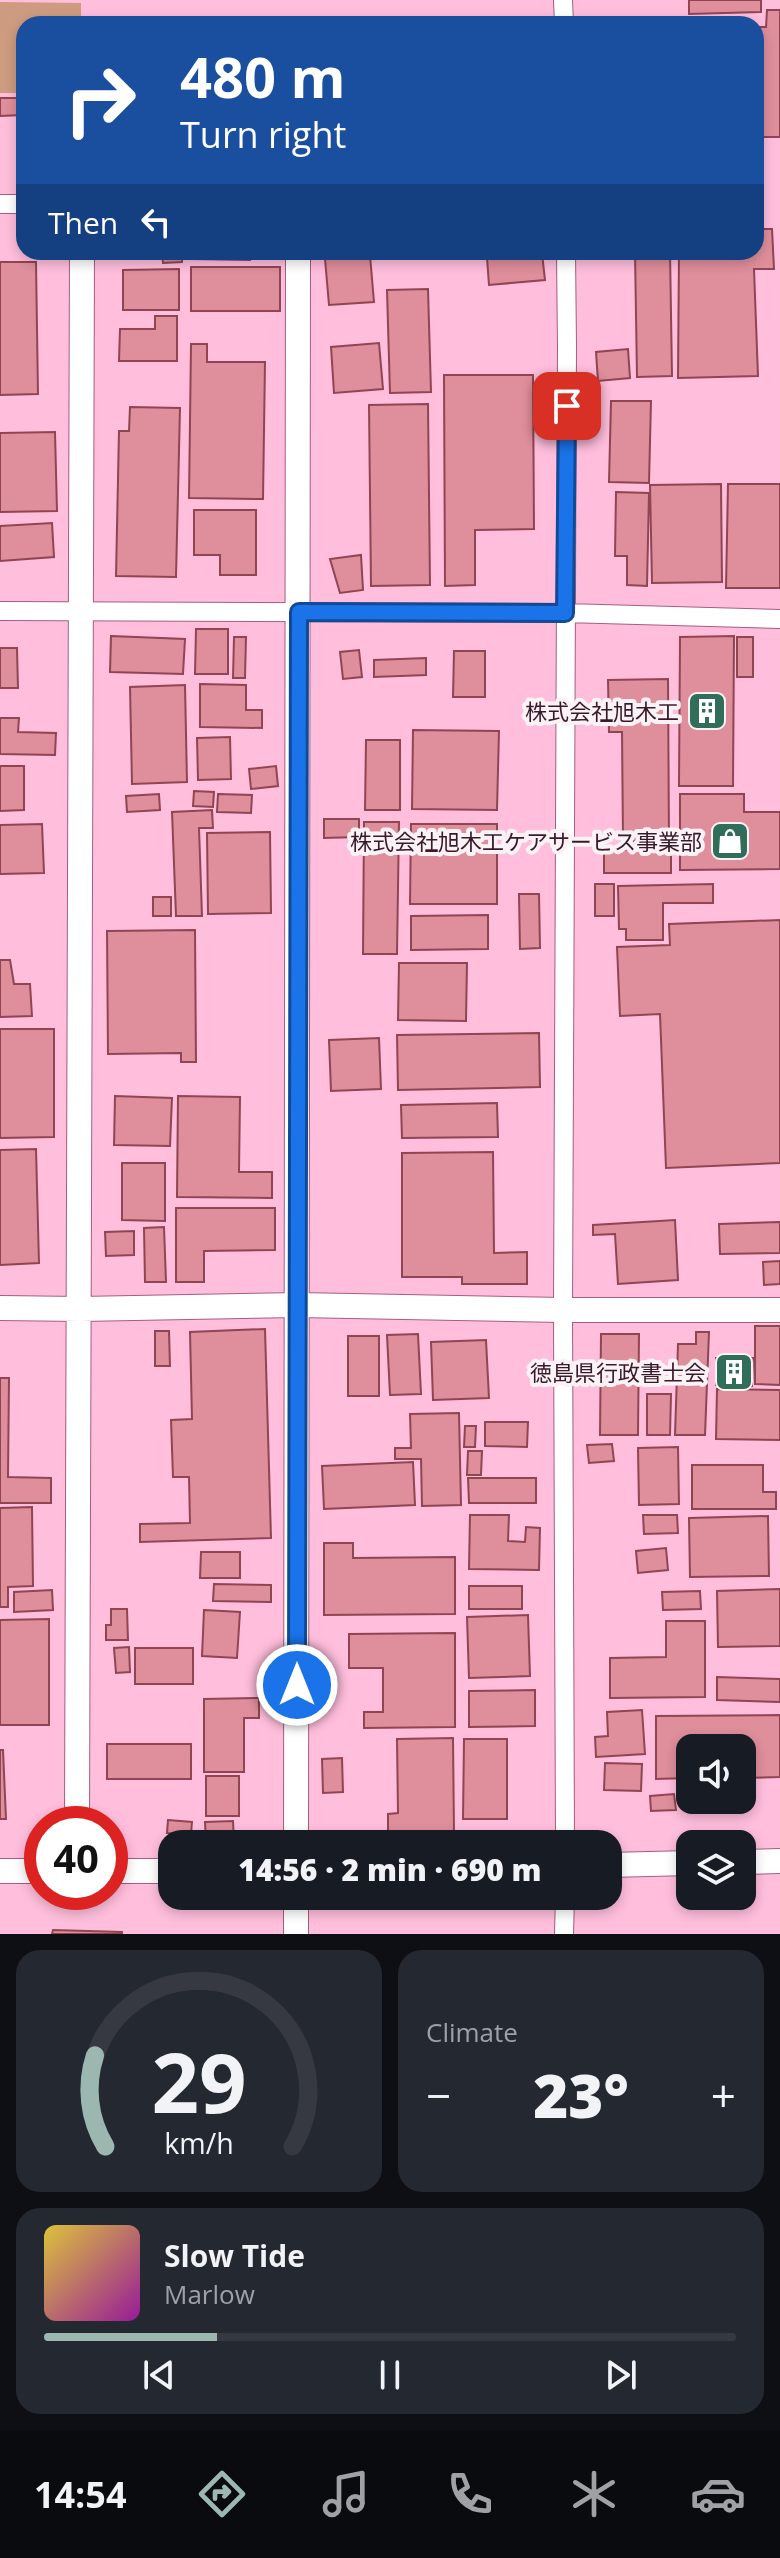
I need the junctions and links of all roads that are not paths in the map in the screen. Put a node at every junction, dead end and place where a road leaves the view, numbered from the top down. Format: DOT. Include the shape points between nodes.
graph roads {
  1 [pos="82,260"];
  2 [pos="298,260"];
  3 [pos="566,260"];
  4 [pos="0,611"];
  5 [pos="81,611"];
  6 [pos="299,612"];
  7 [pos="565,613"];
  8 [pos="780,619"];
  9 [pos="298,1305"];
  10 [pos="0,1308"];
  11 [pos="80,1309"];
  12 [pos="563,1310"];
  13 [pos="780,1310"];
  14 [pos="77,1806"];
  15 [pos="296,1830"];
  16 [pos="565,1830"];
  17 [pos="780,1861"];
  18 [pos="756,1862"];
  19 [pos="676,1863"];
  20 [pos="622,1865"];
  21 [pos="0,1871"];
  22 [pos="24,1871"];
  23 [pos="128,1871"];
  24 [pos="158,1871"];
  25 [pos="296,1910"];
  26 [pos="565,1910"];
  27 [pos="296,1934"];
  28 [pos="564,1934"];
  1 -- 5 [label="street"];
  2 -- 6 [label="street"];
  3 -- 7 [label="street"];
  4 -- 5 [label="street"];
  5 -- 6 [label="street"];
  5 -- 11 [label="street"];
  6 -- 7 [label="street"];
  6 -- 9 [label="street"];
  7 -- 8 [label="street"];
  7 -- 12 [label="street"];
  9 -- 11 [label="street"];
  9 -- 12 [label="street"];
  9 -- 15 [label="street"];
  10 -- 11 [label="street"];
  11 -- 14 [label="street"];
  12 -- 13 [label="street"];
  12 -- 16 [label="street"];
  17 -- 18 [label="street"];
  19 -- 20 [label="street"];
  21 -- 22 [label="street"];
  23 -- 24 [label="street"];
  25 -- 27 [label="street"];
  26 -- 28 [label="street"];
}
